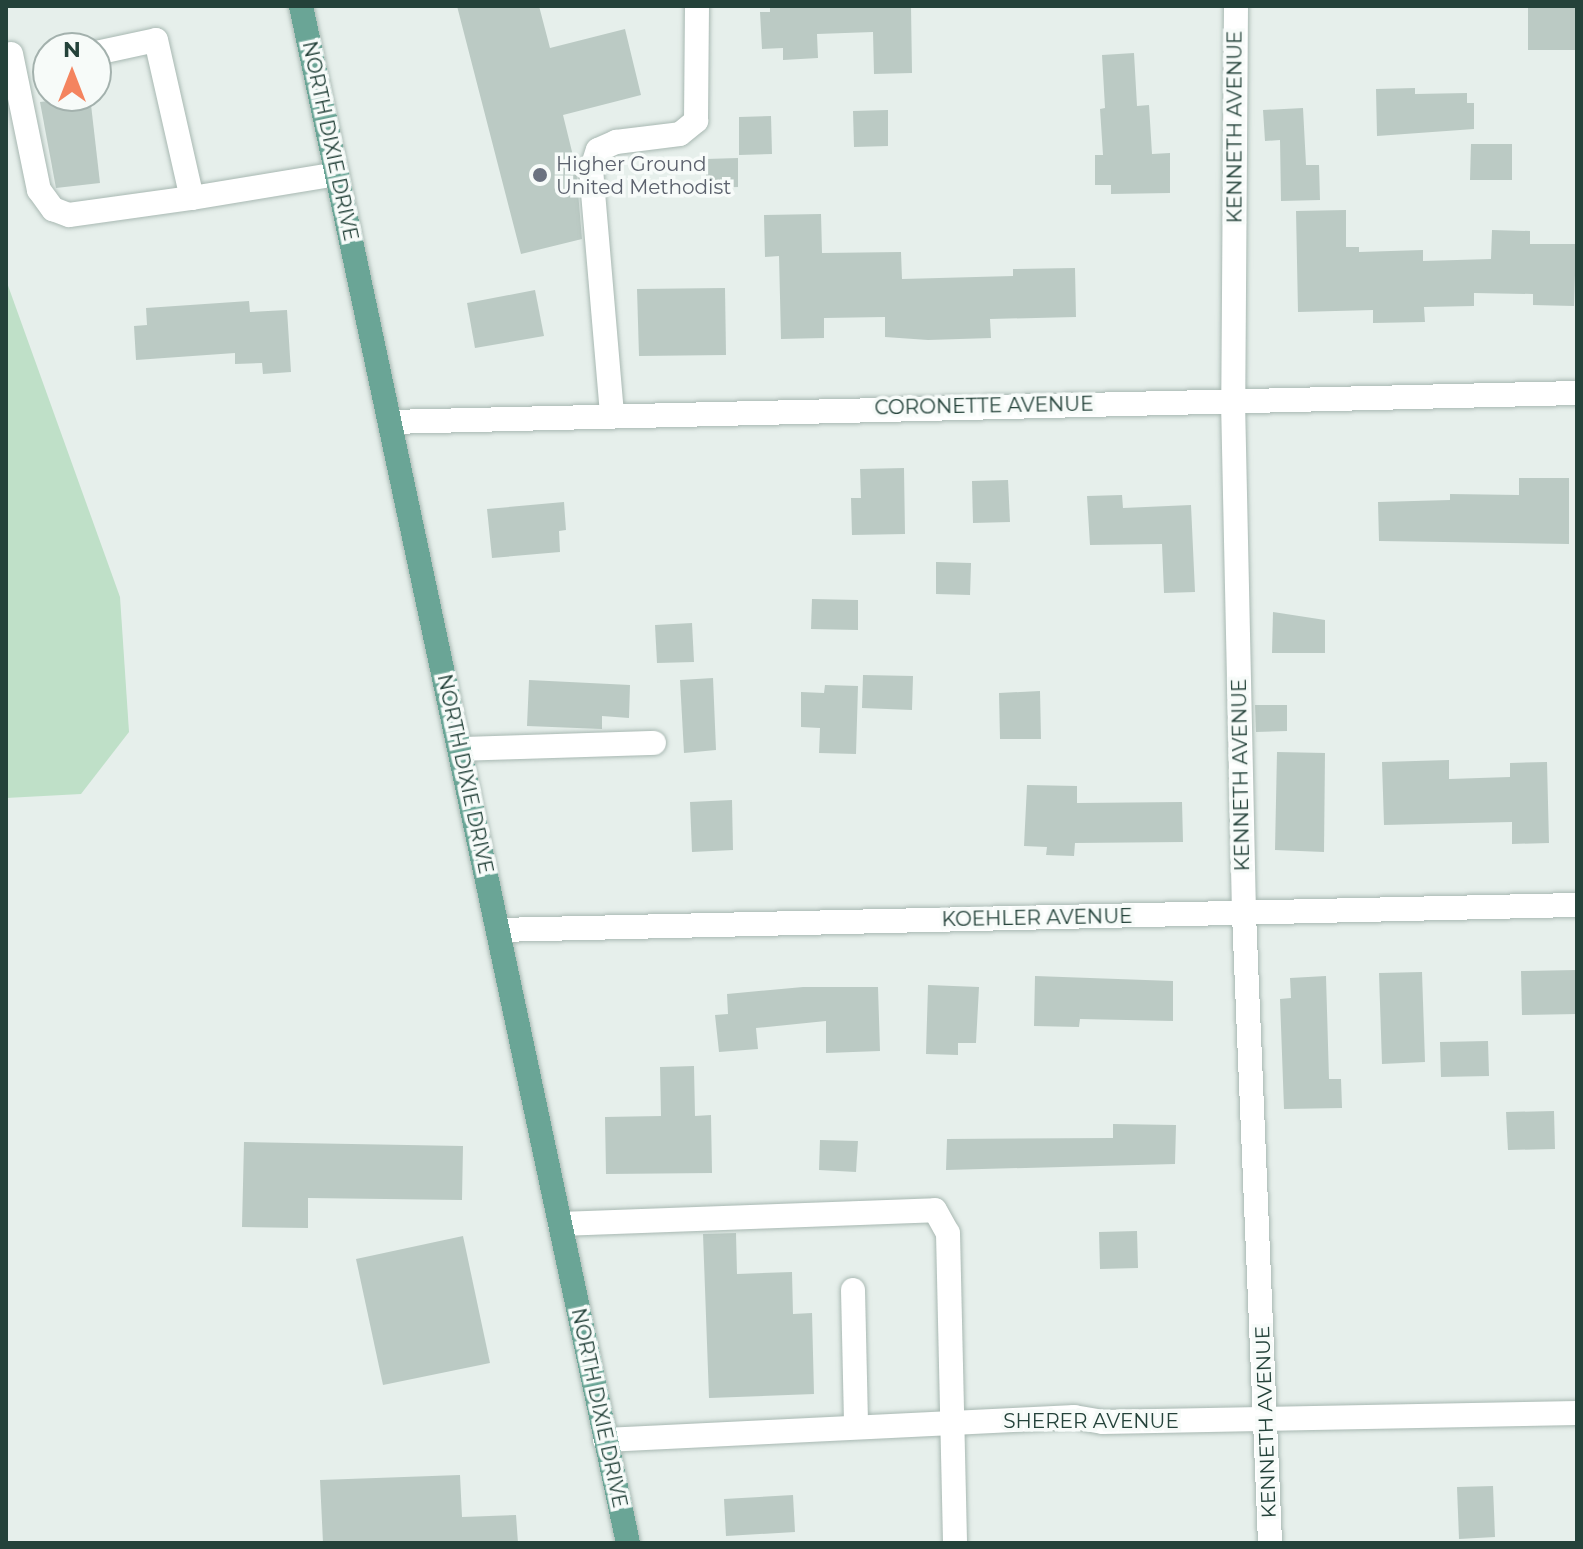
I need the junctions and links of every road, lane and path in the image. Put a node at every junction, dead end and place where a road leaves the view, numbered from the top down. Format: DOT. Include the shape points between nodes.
graph roads {
  1 [pos="301,6"];
  2 [pos="697,6"];
  3 [pos="1236,6"];
  4 [pos="112,50"];
  5 [pos="11,54"];
  6 [pos="337,174"];
  7 [pos="192,198"];
  8 [pos="1577,393"];
  9 [pos="1233,401"];
  10 [pos="612,414"];
  11 [pos="390,422"];
  12 [pos="654,743"];
  13 [pos="460,749"];
  14 [pos="1577,905"];
  15 [pos="1244,914"];
  16 [pos="498,930"];
  17 [pos="560,1224"];
  18 [pos="853,1290"];
  19 [pos="1577,1413"];
  20 [pos="1267,1419"];
  21 [pos="955,1423"];
  22 [pos="856,1426"];
  23 [pos="605,1440"];
  24 [pos="628,1543"];
  25 [pos="955,1543"];
  26 [pos="1270,1543"];
  1 -- 6 [label="main road, NORTH DIXIE DRIVE"];
  2 -- 10 [label="street" via="696,121 680,134 616,142 598,150 591,171"];
  3 -- 9 [label="street, KENNETH AVENUE"];
  4 -- 7 [label="street" via="156,40"];
  5 -- 7 [label="street" via="39,190 53,209 69,215"];
  6 -- 7 [label="street"];
  6 -- 11 [label="main road, NORTH DIXIE DRIVE"];
  8 -- 9 [label="street, CORONETTE AVENUE"];
  9 -- 10 [label="street, CORONETTE AVENUE"];
  9 -- 15 [label="street, KENNETH AVENUE"];
  10 -- 11 [label="street, CORONETTE AVENUE"];
  11 -- 13 [label="main road, NORTH DIXIE DRIVE"];
  12 -- 13 [label="street"];
  13 -- 16 [label="main road, NORTH DIXIE DRIVE"];
  14 -- 15 [label="street, KOEHLER AVENUE"];
  15 -- 16 [label="street, KOEHLER AVENUE"];
  15 -- 20 [label="street, KENNETH AVENUE"];
  16 -- 17 [label="main road, NORTH DIXIE DRIVE"];
  17 -- 21 [label="street" via="935,1210 948,1233"];
  17 -- 23 [label="main road, NORTH DIXIE DRIVE"];
  18 -- 22 [label="street"];
  19 -- 20 [label="street, SHERER AVENUE"];
  20 -- 21 [label="street, SHERER AVENUE" via="1103,1422 1074,1417"];
  20 -- 26 [label="street, KENNETH AVENUE"];
  21 -- 22 [label="street, SHERER AVENUE"];
  21 -- 25 [label="street"];
  22 -- 23 [label="street, SHERER AVENUE"];
  23 -- 24 [label="main road, NORTH DIXIE DRIVE"];
}
